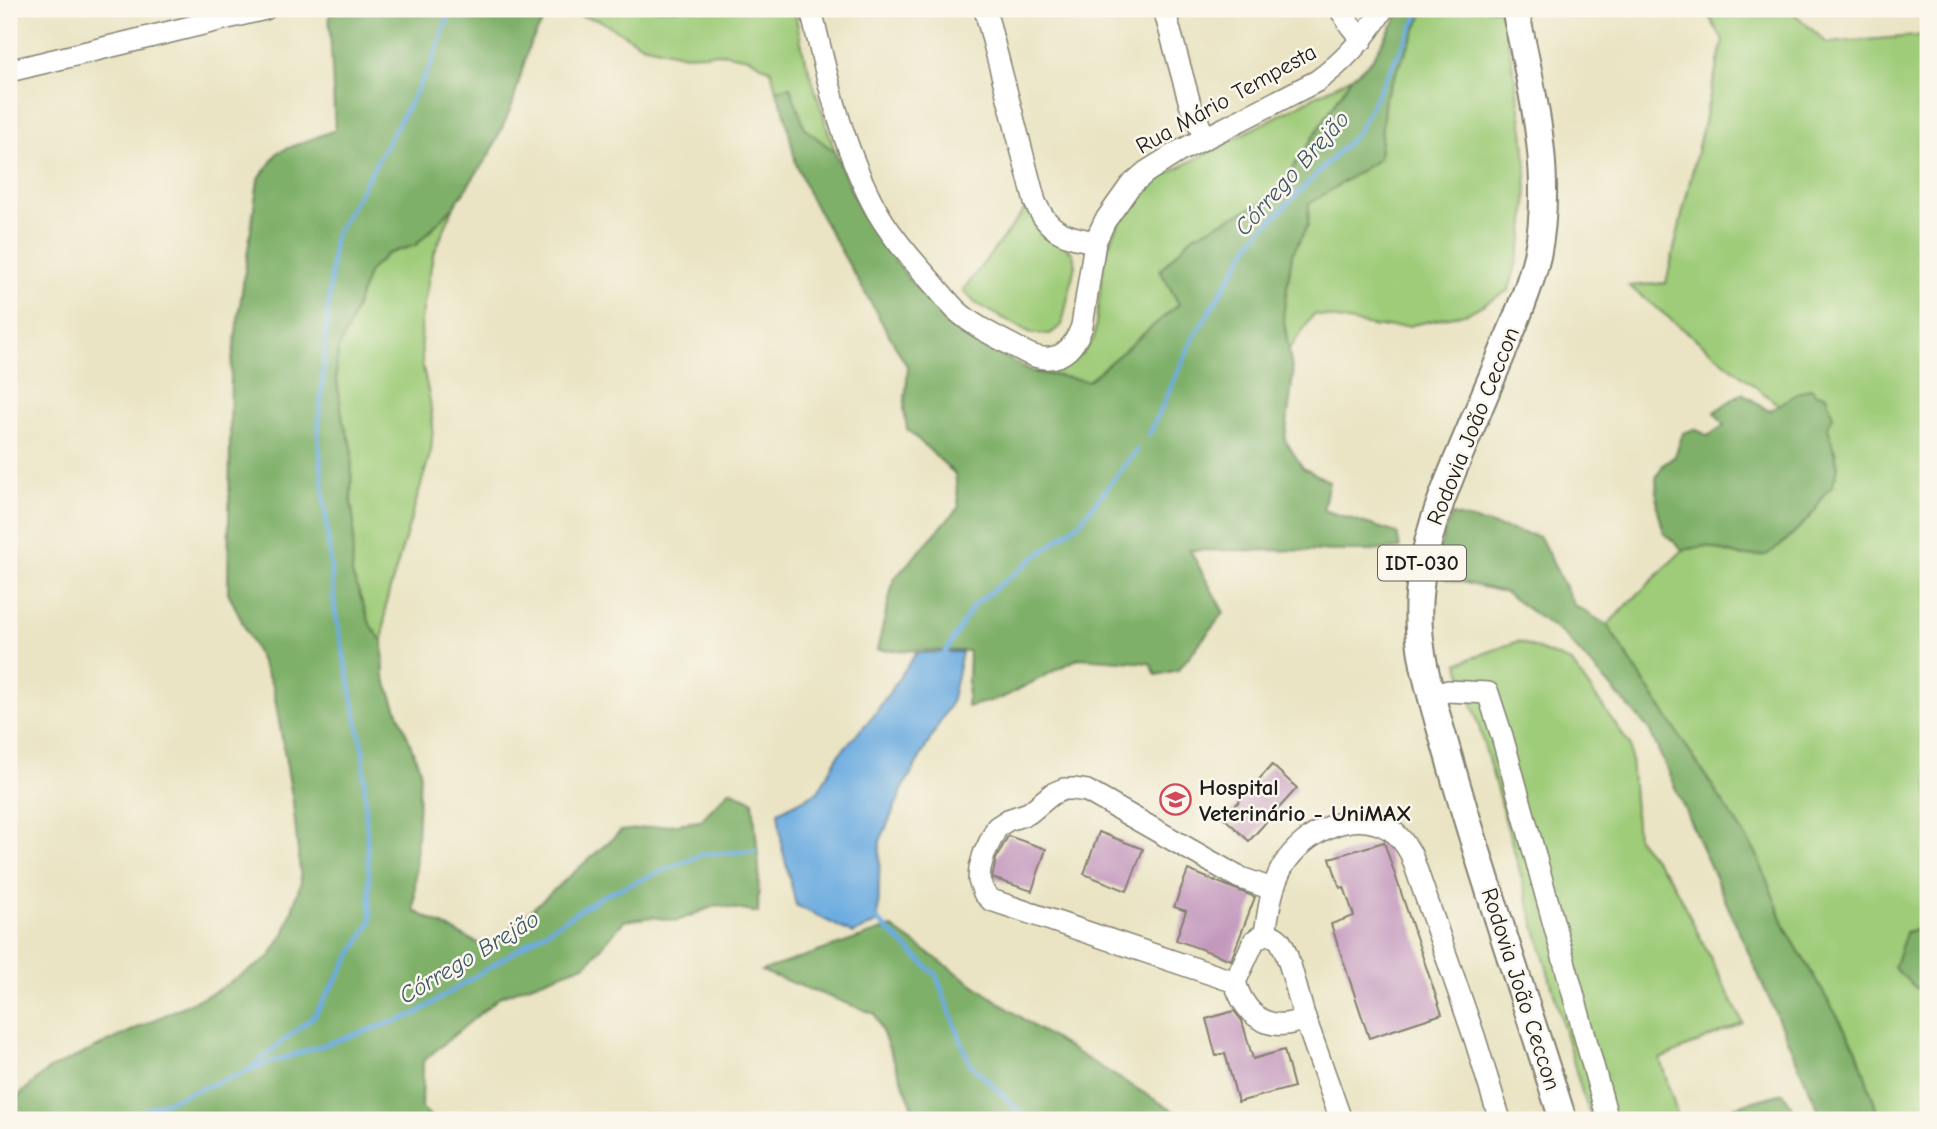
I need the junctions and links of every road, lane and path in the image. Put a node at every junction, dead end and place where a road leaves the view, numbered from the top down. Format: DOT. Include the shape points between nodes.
graph roads {
  1 [pos="265,9"];
  2 [pos="811,9"];
  3 [pos="985,9"];
  4 [pos="1164,9"];
  5 [pos="1340,9"];
  6 [pos="1383,9"];
  7 [pos="1515,9"];
  8 [pos="1362,40"];
  9 [pos="9,71"];
  10 [pos="1205,138"];
  11 [pos="1095,243"];
  12 [pos="1431,696"];
  13 [pos="1272,889"];
  14 [pos="1265,933"];
  15 [pos="1235,982"];
  16 [pos="1305,1018"];
  17 [pos="1341,1120"];
  18 [pos="1500,1120"];
  19 [pos="1563,1120"];
  20 [pos="1608,1120"];
  1 -- 9 [label="street"];
  2 -- 11 [label="street, Rua Mário Tempesta" via="846,140 872,202 912,260 957,310 1028,355 1043,359 1066,352 1082,326"];
  3 -- 11 [label="street" via="1041,216 1062,234"];
  4 -- 10 [label="street" via="1190,104"];
  5 -- 8 [label="street"];
  6 -- 8 [label="street, Rua Mário Tempesta"];
  7 -- 12 [label="main road, Rodovia João Ceccon / IDT-030" via="1539,140 1542,181 1537,255 1524,300 1438,506 1422,561 1417,626"];
  8 -- 10 [label="street, Rua Mário Tempesta" via="1317,80"];
  10 -- 11 [label="street, Rua Mário Tempesta" via="1130,186"];
  12 -- 19 [label="main road, Rodovia João Ceccon / IDT-030"];
  12 -- 20 [label="street" via="1448,691 1488,693"];
  13 -- 14 [label="street"];
  13 -- 15 [label="street" via="1238,877 1079,789 1058,791 1029,813 1000,824 984,854 979,880 991,900"];
  13 -- 18 [label="street" via="1292,853 1315,833 1333,826 1374,822 1403,840"];
  14 -- 15 [label="street" via="1254,941"];
  14 -- 16 [label="street" via="1282,944"];
  15 -- 16 [label="street" via="1243,1002 1259,1019 1283,1025"];
  16 -- 17 [label="street"];
}
